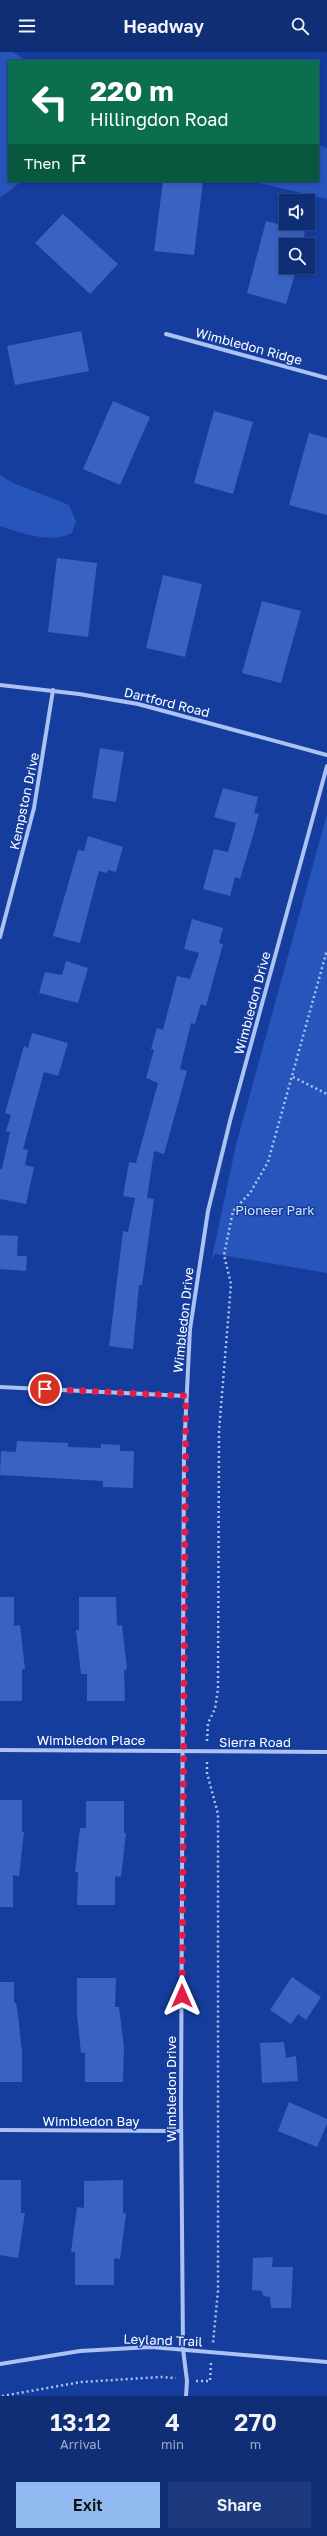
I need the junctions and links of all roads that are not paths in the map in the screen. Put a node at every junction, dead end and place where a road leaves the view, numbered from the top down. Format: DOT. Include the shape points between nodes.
graph roads {
  1 [pos="166,334"];
  2 [pos="327,378"];
  3 [pos="0,685"];
  4 [pos="53,690"];
  5 [pos="327,755"];
  6 [pos="327,766"];
  7 [pos="0,937"];
  8 [pos="0,1387"];
  9 [pos="186,1396"];
  10 [pos="0,1750"];
  11 [pos="183,1751"];
  12 [pos="327,1752"];
  13 [pos="0,2130"];
  14 [pos="181,2131"];
  15 [pos="183,2349"];
  16 [pos="327,2362"];
  17 [pos="0,2364"];
  18 [pos="186,2396"];
  1 -- 2 [label="street, Wimbledon Ridge"];
  3 -- 4 [label="street, Dartford Road"];
  4 -- 5 [label="street, Dartford Road" via="152,708"];
  4 -- 7 [label="street, Kempston Drive" via="34,808"];
  6 -- 9 [label="street, Wimbledon Drive" via="208,1211 192,1311"];
  8 -- 9 [label="street"];
  9 -- 11 [label="street, Wimbledon Drive"];
  10 -- 11 [label="street, Wimbledon Place"];
  11 -- 12 [label="street, Sierra Road"];
  11 -- 14 [label="street, Wimbledon Drive"];
  13 -- 14 [label="street, Wimbledon Bay"];
  14 -- 15 [label="street, Wimbledon Drive"];
  15 -- 16 [label="street, Leyland Trail"];
  15 -- 17 [label="street, Leyland Trail" via="105,2349"];
  15 -- 18 [label="street, Wimbledon Drive"];
}
